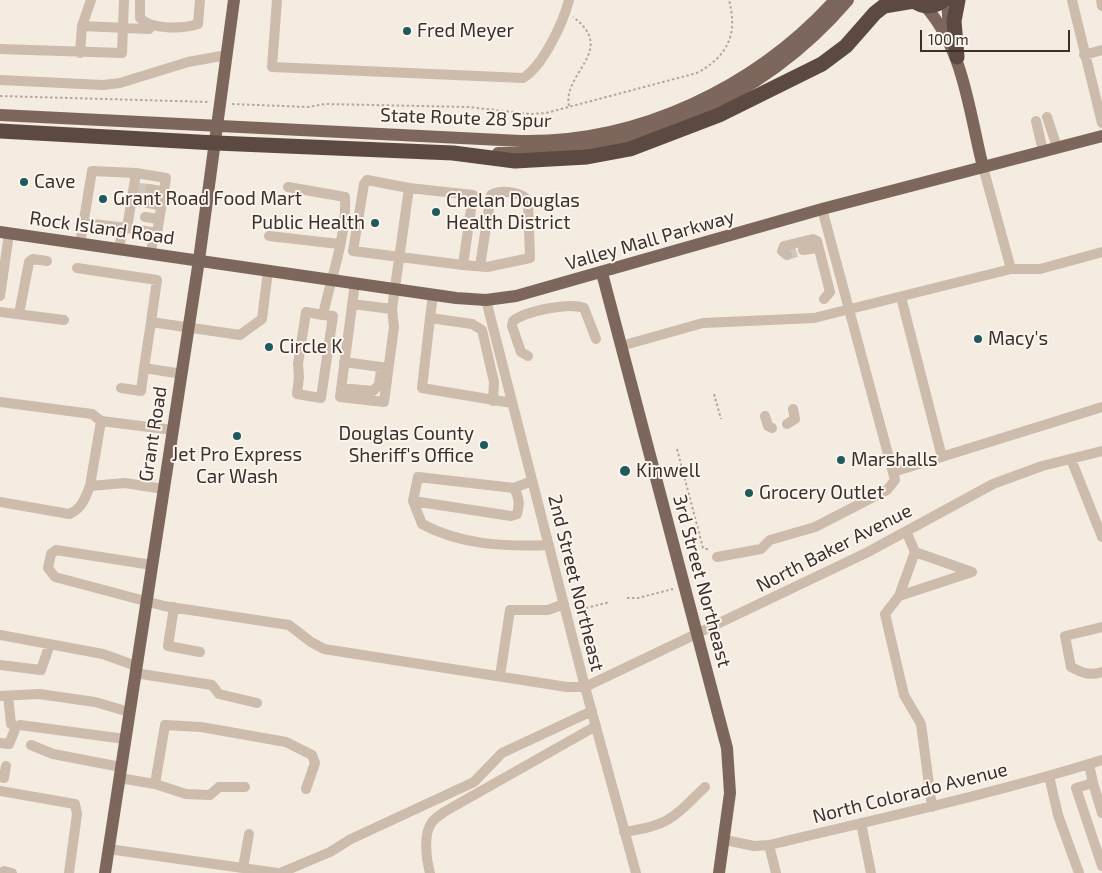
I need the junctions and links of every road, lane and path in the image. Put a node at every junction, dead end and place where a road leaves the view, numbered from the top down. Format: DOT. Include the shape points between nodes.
graph roads {
  1 [pos="91,0"];
  2 [pos="124,0"];
  3 [pos="140,0"];
  4 [pos="200,0"];
  5 [pos="234,0"];
  6 [pos="277,0"];
  7 [pos="729,0"];
  8 [pos="835,0"];
  9 [pos="848,0"];
  10 [pos="946,0"];
  11 [pos="958,0"];
  12 [pos="1072,0"];
  13 [pos="1101,0"];
  14 [pos="917,3"];
  15 [pos="568,5"];
  16 [pos="1102,6"];
  17 [pos="82,26"];
  18 [pos="123,28"];
  19 [pos="149,30"];
  20 [pos="0,49"];
  21 [pos="1102,50"];
  22 [pos="954,51"];
  23 [pos="80,53"];
  24 [pos="227,55"];
  25 [pos="1084,55"];
  26 [pos="0,80"];
  27 [pos="0,96"];
  28 [pos="730,96"];
  29 [pos="203,102"];
  30 [pos="243,105"];
  31 [pos="569,106"];
  32 [pos="0,115"];
  33 [pos="1047,117"];
  34 [pos="1036,121"];
  35 [pos="1102,122"];
  36 [pos="218,126"];
  37 [pos="0,131"];
  38 [pos="1102,136"];
  39 [pos="216,143"];
  40 [pos="1057,148"];
  41 [pos="1042,151"];
  42 [pos="983,167"];
  43 [pos="136,173"];
  44 [pos="288,187"];
  45 [pos="409,188"];
  46 [pos="150,190"];
  47 [pos="164,192"];
  48 [pos="148,204"];
  49 [pos="162,206"];
  50 [pos="822,208"];
  51 [pos="145,217"];
  52 [pos="159,218"];
  53 [pos="84,223"];
  54 [pos="125,228"];
  55 [pos="154,232"];
  56 [pos="5,233"];
  57 [pos="268,236"];
  58 [pos="80,244"];
  59 [pos="339,244"];
  60 [pos="818,246"];
  61 [pos="802,248"];
  62 [pos="119,249"];
  63 [pos="1102,252"];
  64 [pos="783,253"];
  65 [pos="151,254"];
  66 [pos="399,258"];
  67 [pos="200,260"];
  68 [pos="47,261"];
  69 [pos="463,265"];
  70 [pos="480,266"];
  71 [pos="77,268"];
  72 [pos="1011,268"];
  73 [pos="268,271"];
  74 [pos="602,273"];
  75 [pos="330,280"];
  76 [pos="355,283"];
  77 [pos="395,289"];
  78 [pos="433,295"];
  79 [pos="0,296"];
  80 [pos="901,297"];
  81 [pos="824,299"];
  82 [pos="486,300"];
  83 [pos="352,304"];
  84 [pos="392,309"];
  85 [pos="848,310"];
  86 [pos="0,312"];
  87 [pos="19,314"];
  88 [pos="323,315"];
  89 [pos="430,318"];
  90 [pos="64,320"];
  91 [pos="151,322"];
  92 [pos="189,328"];
  93 [pos="596,339"];
  94 [pos="621,346"];
  95 [pos="528,356"];
  96 [pos="344,362"];
  97 [pos="144,368"];
  98 [pos="385,368"];
  99 [pos="182,374"];
  100 [pos="121,388"];
  101 [pos="340,393"];
  102 [pos="714,394"];
  103 [pos="322,398"];
  104 [pos="493,401"];
  105 [pos="0,402"];
  106 [pos="512,403"];
  107 [pos="1102,407"];
  108 [pos="793,409"];
  109 [pos="765,416"];
  110 [pos="721,419"];
  111 [pos="101,421"];
  112 [pos="787,424"];
  113 [pos="772,428"];
  114 [pos="173,430"];
  115 [pos="676,449"];
  116 [pos="1102,451"];
  117 [pos="942,457"];
  118 [pos="1071,459"];
  119 [pos="892,472"];
  120 [pos="532,481"];
  121 [pos="90,486"];
  122 [pos="514,488"];
  123 [pos="164,489"];
  124 [pos="413,501"];
  125 [pos="0,502"];
  126 [pos="906,531"];
  127 [pos="1102,537"];
  128 [pos="549,545"];
  129 [pos="915,552"];
  130 [pos="717,557"];
  131 [pos="152,565"];
  132 [pos="673,589"];
  133 [pos="899,596"];
  134 [pos="627,598"];
  135 [pos="146,602"];
  136 [pos="610,602"];
  137 [pos="564,604"];
  138 [pos="174,607"];
  139 [pos="1102,627"];
  140 [pos="0,635"];
  141 [pos="697,635"];
  142 [pos="590,639"];
  143 [pos="50,644"];
  144 [pos="200,652"];
  145 [pos="0,665"];
  146 [pos="136,669"];
  147 [pos="1102,672"];
  148 [pos="500,676"];
  149 [pos="585,687"];
  150 [pos="4,696"];
  151 [pos="257,703"];
  152 [pos="592,711"];
  153 [pos="129,712"];
  154 [pos="0,723"];
  155 [pos="15,725"];
  156 [pos="596,726"];
  157 [pos="125,739"];
  158 [pos="0,743"];
  159 [pos="31,745"];
  160 [pos="1102,760"];
  161 [pos="1089,764"];
  162 [pos="6,766"];
  163 [pos="120,773"];
  164 [pos="1050,776"];
  165 [pos="0,777"];
  166 [pos="1094,783"];
  167 [pos="155,784"];
  168 [pos="245,787"];
  169 [pos="705,787"];
  170 [pos="306,790"];
  171 [pos="0,791"];
  172 [pos="932,807"];
  173 [pos="1102,814"];
  174 [pos="861,823"];
  175 [pos="1102,830"];
  176 [pos="624,832"];
  177 [pos="249,834"];
  178 [pos="1091,834"];
  179 [pos="725,840"];
  180 [pos="769,845"];
  181 [pos="108,849"];
  182 [pos="1102,866"];
  183 [pos="243,868"];
  184 [pos="69,873"];
  185 [pos="104,873"];
  186 [pos="279,873"];
  187 [pos="430,873"];
  188 [pos="636,873"];
  189 [pos="719,873"];
  190 [pos="776,873"];
  191 [pos="870,873"];
  192 [pos="1079,873"];
  1 -- 17 [label="street"];
  2 -- 18 [label="street"];
  3 -- 4 [label="street" via="140,18 154,26 198,24"];
  5 -- 24 [label="main road, Grant Road"];
  6 -- 15 [label="street" via="272,67 523,78 536,68"];
  7 -- 31 [label="path" via="733,29 726,50 711,66 697,73"];
  8 -- 28 [label="main road"];
  9 -- 28 [label="main road" via="793,55"];
  10 -- 14 [label="highway" via="937,5"];
  10 -- 22 [label="main road"];
  11 -- 22 [label="highway"];
  12 -- 25 [label="street"];
  13 -- 16 [label="street"];
  14 -- 22 [label="main road" via="935,17"];
  14 -- 28 [label="highway" via="884,6 846,46 822,64"];
  15 -- 31 [label="path" via="586,31 590,51 588,61 570,86"];
  17 -- 18 [label="street"];
  17 -- 23 [label="street"];
  18 -- 19 [label="street"];
  18 -- 23 [label="street" via="122,53"];
  20 -- 23 [label="street"];
  21 -- 25 [label="street"];
  22 -- 42 [label="main road"];
  24 -- 26 [label="street" via="102,85"];
  24 -- 36 [label="main road, Grant Road"];
  25 -- 35 [label="street"];
  27 -- 29 [label="path"];
  28 -- 36 [label="main road, State Route 28 Spur" via="684,107 639,124 554,141"];
  28 -- 39 [label="highway" via="630,149 587,157 515,161 453,152"];
  30 -- 31 [label="path" via="448,106 530,114"];
  32 -- 36 [label="main road, State Route 28 Spur"];
  33 -- 40 [label="street"];
  34 -- 41 [label="street"];
  36 -- 39 [label="main road, Grant Road"];
  37 -- 39 [label="highway"];
  38 -- 40 [label="main road, Valley Mall Parkway"];
  39 -- 67 [label="main road, Grant Road"];
  40 -- 41 [label="main road, Valley Mall Parkway"];
  41 -- 42 [label="main road, Valley Mall Parkway"];
  42 -- 50 [label="main road, Valley Mall Parkway"];
  42 -- 72 [label="street"];
  43 -- 47 [label="street" via="166,178"];
  43 -- 53 [label="street" via="92,171"];
  43 -- 54 [label="street" via="131,215"];
  44 -- 59 [label="street" via="345,196 346,209"];
  45 -- 66 [label="street"];
  45 -- 66 [label="street" via="367,180 353,251"];
  45 -- 69 [label="street" via="473,195"];
  46 -- 47 [label="street"];
  47 -- 49 [label="street"];
  48 -- 49 [label="street"];
  49 -- 52 [label="street"];
  50 -- 74 [label="main road, Valley Mall Parkway"];
  50 -- 85 [label="street"];
  51 -- 52 [label="street"];
  52 -- 55 [label="street" via="157,232"];
  53 -- 54 [label="street"];
  53 -- 58 [label="street"];
  54 -- 55 [label="street"];
  54 -- 62 [label="street"];
  55 -- 65 [label="street"];
  56 -- 58 [label="main road, Rock Island Road"];
  56 -- 79 [label="street"];
  57 -- 59 [label="street"];
  58 -- 62 [label="main road, Rock Island Road"];
  59 -- 75 [label="street"];
  60 -- 61 [label="street"];
  60 -- 64 [label="street" via="813,240 784,246"];
  60 -- 81 [label="street" via="830,292"];
  62 -- 65 [label="main road, Rock Island Road"];
  63 -- 72 [label="street" via="1040,269"];
  65 -- 67 [label="main road, Rock Island Road"];
  66 -- 69 [label="street"];
  66 -- 77 [label="street"];
  67 -- 73 [label="main road, Valley Mall Parkway"];
  67 -- 92 [label="main road, Grant Road"];
  68 -- 87 [label="street" via="33,259 29,262"];
  69 -- 70 [label="street"];
  70 -- 70 [label="street" via="530,258 528,200 523,195 496,192 491,195"];
  71 -- 91 [label="street" via="157,280"];
  72 -- 80 [label="street"];
  73 -- 75 [label="main road, Valley Mall Parkway"];
  73 -- 92 [label="street" via="262,319 247,330 240,335"];
  74 -- 82 [label="main road, Valley Mall Parkway" via="516,296"];
  74 -- 94 [label="main road, 3rd Street Northeast"];
  75 -- 76 [label="main road, Valley Mall Parkway"];
  75 -- 88 [label="street"];
  76 -- 77 [label="main road, Valley Mall Parkway"];
  76 -- 83 [label="street"];
  77 -- 78 [label="main road, Valley Mall Parkway"];
  77 -- 84 [label="street"];
  78 -- 82 [label="main road, Valley Mall Parkway"];
  78 -- 89 [label="street"];
  80 -- 85 [label="street"];
  80 -- 117 [label="street"];
  82 -- 106 [label="street, 2nd Street Northeast"];
  83 -- 84 [label="street"];
  83 -- 96 [label="street"];
  84 -- 98 [label="street" via="394,327"];
  85 -- 94 [label="street" via="800,320 703,323"];
  85 -- 119 [label="street"];
  86 -- 87 [label="street"];
  87 -- 90 [label="street"];
  88 -- 103 [label="street" via="333,316"];
  88 -- 103 [label="street" via="306,312 297,394"];
  89 -- 104 [label="street" via="472,324 482,330 495,386"];
  89 -- 104 [label="street" via="422,388"];
  91 -- 92 [label="street"];
  91 -- 97 [label="street"];
  92 -- 99 [label="main road, Grant Road"];
  93 -- 95 [label="street" via="584,308 565,305 513,321 521,352"];
  94 -- 141 [label="main road, 3rd Street Northeast"];
  96 -- 98 [label="street"];
  96 -- 101 [label="street"];
  97 -- 99 [label="street"];
  97 -- 100 [label="street" via="141,391"];
  98 -- 101 [label="street" via="373,391"];
  98 -- 101 [label="street" via="384,402"];
  99 -- 114 [label="main road, Grant Road"];
  101 -- 103 [label="street"];
  102 -- 110 [label="path"];
  104 -- 106 [label="street"];
  105 -- 111 [label="street" via="92,414"];
  106 -- 120 [label="street, 2nd Street Northeast"];
  107 -- 117 [label="street"];
  108 -- 112 [label="street" via="795,419"];
  109 -- 113 [label="street"];
  111 -- 114 [label="street"];
  111 -- 121 [label="street"];
  114 -- 123 [label="main road, Grant Road"];
  115 -- 130 [label="path" via="702,548"];
  116 -- 118 [label="street, North Baker Avenue"];
  117 -- 119 [label="street"];
  118 -- 126 [label="street, North Baker Avenue" via="993,484"];
  118 -- 127 [label="street"];
  119 -- 130 [label="street" via="894,480 887,490 816,526 770,540 761,549"];
  120 -- 122 [label="street"];
  120 -- 128 [label="street, 2nd Street Northeast"];
  121 -- 123 [label="street" via="125,483"];
  121 -- 125 [label="street" via="83,504 69,514"];
  122 -- 124 [label="street" via="418,477"];
  122 -- 124 [label="street" via="519,506 517,514 511,516"];
  123 -- 131 [label="main road, Grant Road"];
  124 -- 128 [label="street" via="422,524 451,537 502,545"];
  126 -- 129 [label="street"];
  126 -- 141 [label="street, North Baker Avenue"];
  128 -- 137 [label="street, 2nd Street Northeast"];
  129 -- 133 [label="street"];
  129 -- 133 [label="street" via="972,572"];
  131 -- 135 [label="main road, Grant Road"];
  131 -- 135 [label="street" via="56,550 49,560 48,568 55,577"];
  132 -- 134 [label="path"];
  133 -- 172 [label="street" via="885,614 904,695 921,724"];
  135 -- 138 [label="street"];
  135 -- 146 [label="main road, Grant Road"];
  136 -- 142 [label="path" via="582,609"];
  137 -- 148 [label="street" via="548,610 510,610"];
  137 -- 149 [label="street, 2nd Street Northeast"];
  138 -- 144 [label="street" via="168,646"];
  138 -- 148 [label="street" via="289,625 324,649"];
  139 -- 147 [label="street" via="1065,636 1071,667 1092,675"];
  140 -- 143 [label="street"];
  141 -- 149 [label="street, North Baker Avenue"];
  141 -- 179 [label="main road, 3rd Street Northeast" via="727,748 730,793"];
  143 -- 145 [label="street" via="40,670"];
  143 -- 146 [label="street" via="103,654"];
  146 -- 151 [label="street" via="212,685 219,694"];
  146 -- 153 [label="main road, Grant Road"];
  148 -- 149 [label="street"];
  149 -- 152 [label="street, 2nd Street Northeast"];
  150 -- 153 [label="street" via="39,694 95,702"];
  150 -- 155 [label="street"];
  152 -- 156 [label="street, 2nd Street Northeast"];
  152 -- 186 [label="street" via="502,753 474,782 351,839 330,852"];
  153 -- 157 [label="main road, Grant Road"];
  154 -- 155 [label="street"];
  155 -- 157 [label="street"];
  155 -- 158 [label="street" via="9,744"];
  156 -- 176 [label="street, 2nd Street Northeast"];
  156 -- 187 [label="street" via="444,812 432,822 427,832"];
  157 -- 163 [label="main road, Grant Road"];
  159 -- 163 [label="street"];
  160 -- 161 [label="street, North Colorado Avenue"];
  161 -- 164 [label="street, North Colorado Avenue"];
  161 -- 166 [label="street"];
  162 -- 165 [label="street" via="4,778"];
  163 -- 167 [label="street"];
  163 -- 181 [label="main road, Grant Road"];
  164 -- 172 [label="street, North Colorado Avenue"];
  164 -- 192 [label="street" via="1058,814"];
  166 -- 173 [label="street"];
  166 -- 178 [label="street" via="1076,788"];
  167 -- 168 [label="street" via="186,794 210,795 219,787"];
  167 -- 170 [label="street" via="165,725 201,727 286,742 312,756 315,763"];
  169 -- 176 [label="street" via="672,819"];
  171 -- 184 [label="street" via="75,804 77,814"];
  172 -- 174 [label="street, North Colorado Avenue"];
  174 -- 180 [label="street, North Colorado Avenue"];
  174 -- 191 [label="street"];
  175 -- 178 [label="street"];
  176 -- 188 [label="street, 2nd Street Northeast"];
  177 -- 183 [label="street"];
  178 -- 182 [label="street"];
  179 -- 180 [label="street, North Colorado Avenue" via="754,846"];
  179 -- 189 [label="main road, 3rd Street Northeast"];
  180 -- 190 [label="street"];
  181 -- 183 [label="street"];
  181 -- 185 [label="main road, Grant Road"];
  183 -- 186 [label="street"];
}
